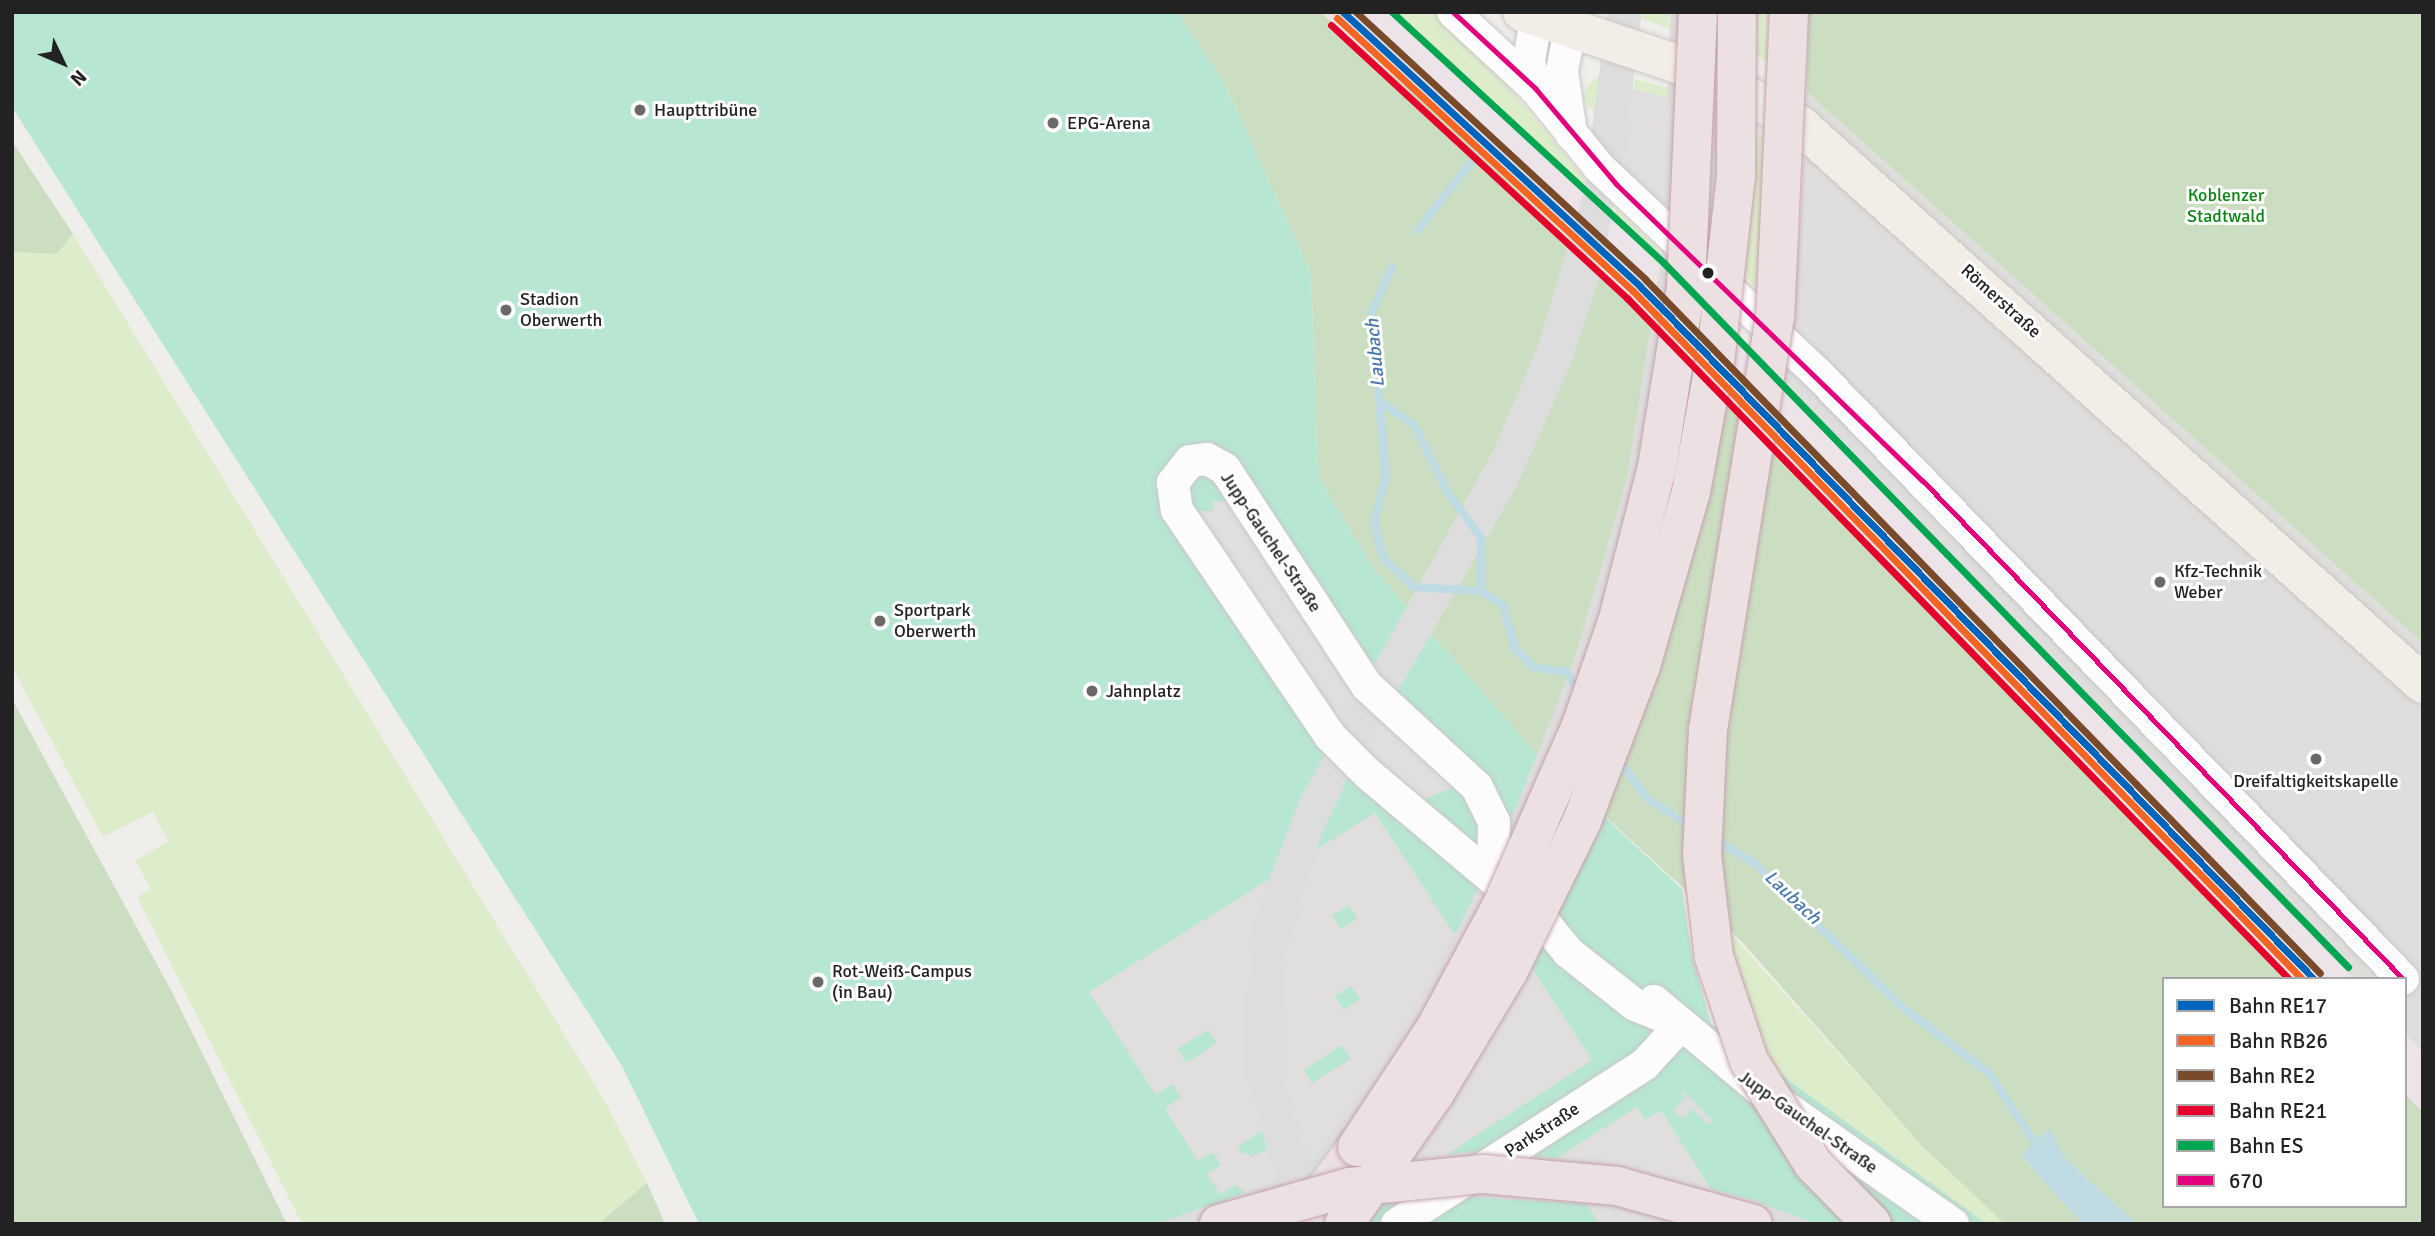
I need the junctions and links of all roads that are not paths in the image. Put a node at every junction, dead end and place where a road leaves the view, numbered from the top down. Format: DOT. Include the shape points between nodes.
graph roads {
  1 [pos="1453,12"];
  2 [pos="1698,12"];
  3 [pos="1737,12"];
  4 [pos="1789,12"];
  5 [pos="1547,17"];
  6 [pos="1535,88"];
  7 [pos="1572,135"];
  8 [pos="2418,687"];
  9 [pos="1493,878"];
  10 [pos="2401,977"];
  11 [pos="2407,983"];
  12 [pos="2423,1000"];
  13 [pos="1672,1022"];
  14 [pos="1219,1224"];
  15 [pos="1299,1224"];
  16 [pos="1344,1224"];
  17 [pos="1396,1224"];
  18 [pos="1753,1224"];
  19 [pos="1872,1224"];
  20 [pos="1953,1224"];
  1 -- 6 [label="street"];
  2 -- 15 [label="highway, bridge" via="1686,288 1647,513 1600,676 1536,834 1472,966 1401,1083"];
  3 -- 16 [label="highway, bridge" via="1736,177 1717,354 1691,492 1648,645 1582,821 1508,972 1436,1093"];
  4 -- 19 [label="highway, bridge" via="1775,316 1708,729 1702,855 1714,957 1749,1061 1812,1164"];
  5 -- 6 [label="street" via="1529,62"];
  5 -- 7 [label="street"];
  5 -- 8 [label="main road, Römerstraße" via="1739,87 1800,125"];
  6 -- 7 [label="street"];
  7 -- 10 [label="street" via="1914,471"];
  9 -- 9 [label="street, Jupp-Gauchel-Straße" via="1494,822 1477,787 1367,686 1225,469 1207,459 1190,461 1173,483 1172,500 1322,727 1367,773"];
  9 -- 13 [label="street, Jupp-Gauchel-Straße" via="1607,985"];
  11 -- 12 [label="street"];
  13 -- 17 [label="street, Parkstraße" via="1645,1064"];
  13 -- 20 [label="street, Jupp-Gauchel-Straße"];
  14 -- 18 [label="highway, bridge" via="1350,1187 1483,1174 1617,1186"];
}
